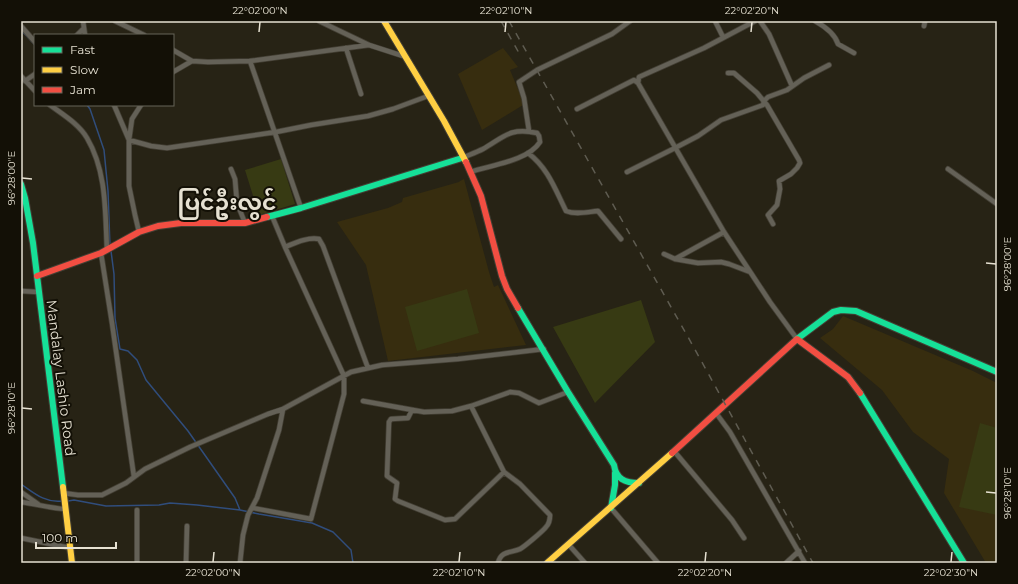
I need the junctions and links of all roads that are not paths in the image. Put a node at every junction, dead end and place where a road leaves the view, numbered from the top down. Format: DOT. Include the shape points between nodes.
graph roads {
  1 [pos="82,21"];
  2 [pos="115,21"];
  3 [pos="319,21"];
  4 [pos="384,21"];
  5 [pos="630,21"];
  6 [pos="715,21"];
  7 [pos="755,21"];
  8 [pos="760,21"];
  9 [pos="815,21"];
  10 [pos="21,26"];
  11 [pos="83,29"];
  12 [pos="78,34"];
  13 [pos="85,34"];
  14 [pos="142,34"];
  15 [pos="724,37"];
  16 [pos="34,41"];
  17 [pos="368,45"];
  18 [pos="346,48"];
  19 [pos="174,51"];
  20 [pos="854,53"];
  21 [pos="403,56"];
  22 [pos="192,61"];
  23 [pos="250,61"];
  24 [pos="829,65"];
  25 [pos="174,71"];
  26 [pos="728,73"];
  27 [pos="34,75"];
  28 [pos="21,76"];
  29 [pos="25,81"];
  30 [pos="638,83"];
  31 [pos="792,86"];
  32 [pos="34,90"];
  33 [pos="362,94"];
  34 [pos="428,96"];
  35 [pos="764,101"];
  36 [pos="51,106"];
  37 [pos="114,106"];
  38 [pos="140,106"];
  39 [pos="577,109"];
  40 [pos="529,131"];
  41 [pos="276,132"];
  42 [pos="129,140"];
  43 [pos="675,148"];
  44 [pos="528,153"];
  45 [pos="462,158"];
  46 [pos="231,169"];
  47 [pos="948,169"];
  48 [pos="470,172"];
  49 [pos="627,172"];
  50 [pos="21,184"];
  51 [pos="997,204"];
  52 [pos="302,208"];
  53 [pos="272,216"];
  54 [pos="245,223"];
  55 [pos="773,224"];
  56 [pos="140,232"];
  57 [pos="724,232"];
  58 [pos="621,239"];
  59 [pos="285,247"];
  60 [pos="108,249"];
  61 [pos="664,254"];
  62 [pos="675,259"];
  63 [pos="750,272"];
  64 [pos="37,276"];
  65 [pos="21,291"];
  66 [pos="38,292"];
  67 [pos="797,339"];
  68 [pos="544,349"];
  69 [pos="368,368"];
  70 [pos="997,372"];
  71 [pos="344,376"];
  72 [pos="568,392"];
  73 [pos="363,401"];
  74 [pos="471,406"];
  75 [pos="283,409"];
  76 [pos="412,410"];
  77 [pos="716,413"];
  78 [pos="674,451"];
  79 [pos="504,472"];
  80 [pos="615,473"];
  81 [pos="134,477"];
  82 [pos="639,483"];
  83 [pos="21,492"];
  84 [pos="64,495"];
  85 [pos="21,502"];
  86 [pos="38,504"];
  87 [pos="65,507"];
  88 [pos="611,508"];
  89 [pos="252,509"];
  90 [pos="137,510"];
  91 [pos="187,526"];
  92 [pos="21,538"];
  93 [pos="744,538"];
  94 [pos="569,545"];
  95 [pos="70,548"];
  96 [pos="799,551"];
  97 [pos="72,563"];
  98 [pos="137,563"];
  99 [pos="186,563"];
  100 [pos="240,563"];
  101 [pos="498,563"];
  102 [pos="547,563"];
  103 [pos="584,563"];
  104 [pos="658,563"];
  105 [pos="786,563"];
  106 [pos="805,563"];
  107 [pos="964,563"];
  1 -- 11 [label="street"];
  2 -- 14 [label="street"];
  3 -- 17 [label="street"];
  4 -- 21 [label="main road"];
  5 -- 40 [label="street" via="612,34 537,70 519,82"];
  6 -- 15 [label="street"];
  7 -- 15 [label="street"];
  8 -- 31 [label="street" via="769,34"];
  9 -- 20 [label="street" via="833,35 838,44"];
  10 -- 16 [label="street"];
  11 -- 12 [label="street"];
  11 -- 13 [label="street"];
  15 -- 30 [label="street" via="639,77"];
  17 -- 18 [label="street"];
  17 -- 21 [label="street"];
  18 -- 23 [label="street"];
  18 -- 33 [label="street"];
  19 -- 22 [label="street"];
  21 -- 34 [label="main road"];
  22 -- 23 [label="street"];
  22 -- 25 [label="street"];
  23 -- 41 [label="street"];
  24 -- 31 [label="street"];
  26 -- 35 [label="street" via="734,73"];
  27 -- 29 [label="street"];
  28 -- 29 [label="street"];
  29 -- 32 [label="street"];
  30 -- 39 [label="street" via="634,80"];
  30 -- 43 [label="street"];
  31 -- 35 [label="street"];
  34 -- 41 [label="street" via="368,116"];
  34 -- 45 [label="main road"];
  35 -- 43 [label="street" via="763,105 721,120"];
  35 -- 55 [label="street" via="800,163 794,171 779,181 777,205 768,215"];
  36 -- 60 [label="street" via="70,120 86,137 101,173"];
  37 -- 42 [label="street"];
  38 -- 42 [label="street" via="132,119"];
  40 -- 44 [label="street" via="537,133 540,142"];
  40 -- 45 [label="street" via="511,133 498,138"];
  41 -- 42 [label="street" via="167,148"];
  41 -- 52 [label="street"];
  42 -- 56 [label="street" via="129,186"];
  43 -- 49 [label="street"];
  43 -- 57 [label="street"];
  44 -- 48 [label="street"];
  44 -- 58 [label="street" via="544,168 566,210 572,213 598,211"];
  45 -- 48 [label="main road"];
  45 -- 52 [label="main road"];
  46 -- 54 [label="street" via="235,180 237,203"];
  47 -- 51 [label="street"];
  48 -- 68 [label="main road" via="483,205 505,283"];
  50 -- 64 [label="main road, Mandalay Lashio Road"];
  52 -- 53 [label="main road"];
  53 -- 54 [label="main road"];
  53 -- 59 [label="street"];
  54 -- 56 [label="main road" via="166,224"];
  56 -- 60 [label="main road"];
  57 -- 62 [label="street"];
  57 -- 63 [label="street"];
  59 -- 69 [label="street" via="307,239 319,239"];
  59 -- 71 [label="street"];
  60 -- 64 [label="main road"];
  60 -- 81 [label="street" via="112,323"];
  61 -- 62 [label="street"];
  62 -- 63 [label="street" via="698,263 721,262"];
  63 -- 67 [label="street"];
  64 -- 66 [label="main road, Mandalay Lashio Road"];
  65 -- 66 [label="street"];
  66 -- 84 [label="main road, Mandalay Lashio Road"];
  67 -- 70 [label="main road" via="833,312 856,311"];
  67 -- 77 [label="main road"];
  67 -- 107 [label="main road" via="848,377 860,393"];
  68 -- 69 [label="street"];
  68 -- 72 [label="main road"];
  69 -- 71 [label="street"];
  71 -- 75 [label="street"];
  71 -- 89 [label="street" via="344,394 311,519"];
  72 -- 74 [label="street" via="539,402 510,392"];
  72 -- 80 [label="main road" via="614,465"];
  73 -- 76 [label="street"];
  74 -- 76 [label="street" via="452,411"];
  74 -- 79 [label="street"];
  75 -- 81 [label="street" via="196,444"];
  75 -- 89 [label="street" via="279,430"];
  76 -- 79 [label="street" via="408,418 395,418 389,422 387,476 397,483 395,499 445,520 455,519"];
  77 -- 78 [label="main road"];
  77 -- 96 [label="street" via="730,432"];
  78 -- 82 [label="main road"];
  78 -- 93 [label="street"];
  79 -- 101 [label="street" via="520,484 550,515 550,519 546,527 522,548 504,554"];
  80 -- 82 [label="main road" via="620,479 631,484"];
  80 -- 88 [label="main road"];
  81 -- 84 [label="street" via="126,484 102,495"];
  82 -- 88 [label="main road"];
  83 -- 86 [label="street"];
  84 -- 87 [label="main road, Mandalay Lashio Road"];
  85 -- 86 [label="street"];
  86 -- 87 [label="street" via="49,508"];
  87 -- 95 [label="main road, Mandalay Lashio Road"];
  88 -- 94 [label="main road"];
  88 -- 104 [label="street"];
  89 -- 100 [label="street" via="248,515 242,541"];
  90 -- 98 [label="street"];
  91 -- 99 [label="street"];
  92 -- 95 [label="street"];
  94 -- 102 [label="main road"];
  94 -- 103 [label="street"];
  95 -- 97 [label="main road, Mandalay Lashio Road"];
  96 -- 105 [label="street"];
  96 -- 106 [label="street"];
}
